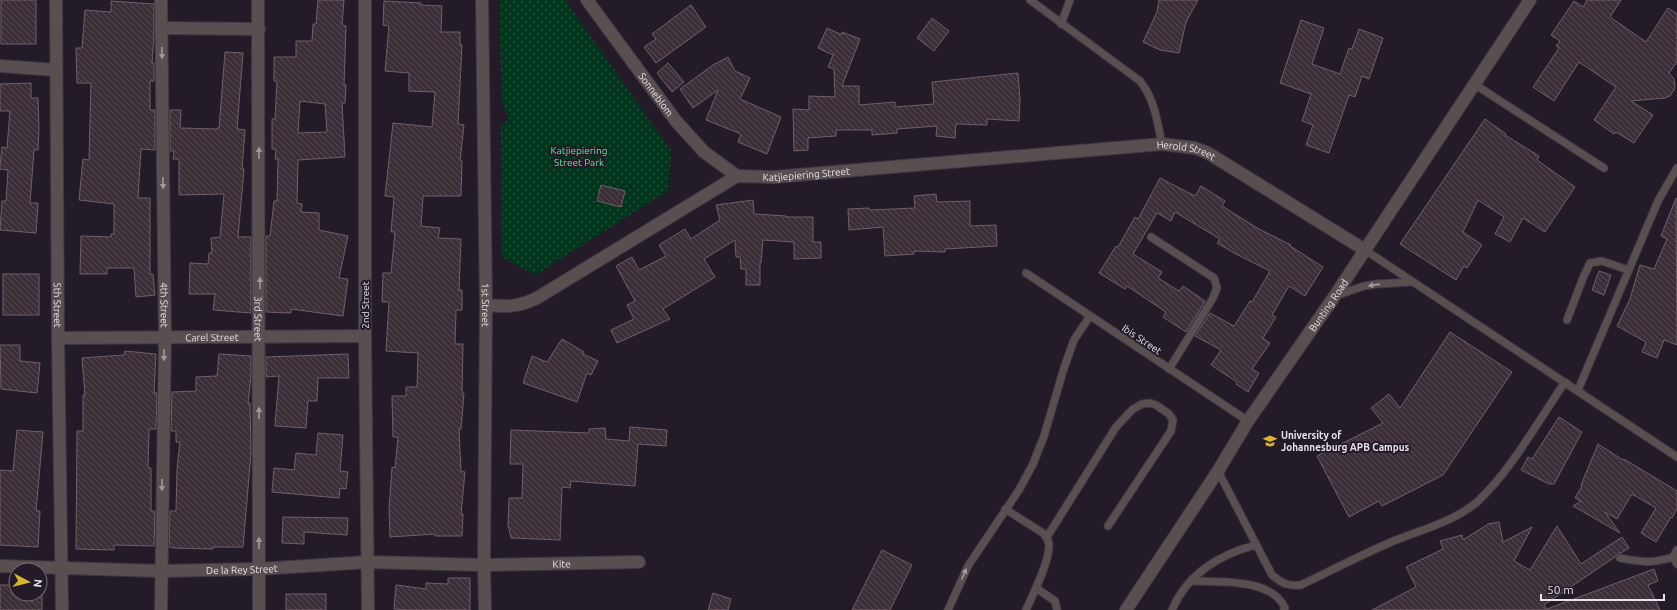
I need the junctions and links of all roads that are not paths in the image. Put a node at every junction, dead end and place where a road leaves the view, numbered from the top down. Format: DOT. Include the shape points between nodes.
graph roads {
  1 [pos="56,0"];
  2 [pos="161,0"];
  3 [pos="258,0"];
  4 [pos="365,0"];
  5 [pos="482,0"];
  6 [pos="587,0"];
  7 [pos="1030,0"];
  8 [pos="1070,0"];
  9 [pos="1530,0"];
  10 [pos="1061,24"];
  11 [pos="162,28"];
  12 [pos="258,29"];
  13 [pos="0,66"];
  14 [pos="56,70"];
  15 [pos="1474,84"];
  16 [pos="1162,144"];
  17 [pos="1604,168"];
  18 [pos="1677,168"];
  19 [pos="737,176"];
  20 [pos="1151,237"];
  21 [pos="1365,250"];
  22 [pos="1628,270"];
  23 [pos="1026,273"];
  24 [pos="1413,282"];
  25 [pos="1334,297"];
  26 [pos="486,305"];
  27 [pos="1090,316"];
  28 [pos="1567,320"];
  29 [pos="165,336"];
  30 [pos="365,336"];
  31 [pos="260,337"];
  32 [pos="58,338"];
  33 [pos="1169,369"];
  34 [pos="1565,382"];
  35 [pos="1578,390"];
  36 [pos="1248,421"];
  37 [pos="1677,457"];
  38 [pos="1218,472"];
  39 [pos="1005,509"];
  40 [pos="1108,526"];
  41 [pos="1046,537"];
  42 [pos="1256,545"];
  43 [pos="1677,550"];
  44 [pos="1620,558"];
  45 [pos="1673,558"];
  46 [pos="368,562"];
  47 [pos="639,562"];
  48 [pos="1677,564"];
  49 [pos="484,565"];
  50 [pos="0,566"];
  51 [pos="62,568"];
  52 [pos="259,570"];
  53 [pos="161,572"];
  54 [pos="1191,582"];
  55 [pos="1036,588"];
  56 [pos="62,610"];
  57 [pos="161,610"];
  58 [pos="259,610"];
  59 [pos="368,610"];
  60 [pos="486,610"];
  61 [pos="948,610"];
  62 [pos="1026,610"];
  63 [pos="1057,610"];
  64 [pos="1126,610"];
  65 [pos="1172,610"];
  66 [pos="1284,610"];
  1 -- 14 [label="street, 5th Street"];
  2 -- 11 [label="street, 4th Street"];
  3 -- 12 [label="street, 3rd Street"];
  4 -- 30 [label="street, 2nd Street"];
  5 -- 26 [label="street, 1st Street"];
  6 -- 19 [label="street, Sonneblom" via="676,121 704,152"];
  7 -- 10 [label="lane, Herold Street"];
  8 -- 10 [label="lane"];
  9 -- 15 [label="street, Bunting Road"];
  10 -- 16 [label="lane, Herold Street" via="1140,81 1149,92 1155,108"];
  11 -- 12 [label="street"];
  11 -- 29 [label="street, 4th Street, one-way"];
  31 -- 12 [label="street, 3rd Street, one-way"];
  13 -- 14 [label="street"];
  14 -- 32 [label="street, 5th Street"];
  15 -- 17 [label="lane"];
  15 -- 21 [label="street, Bunting Road"];
  16 -- 19 [label="street, Katjiepiering Street" via="774,177"];
  16 -- 21 [label="street, Herold Street" via="1190,147 1208,153"];
  18 -- 22 [label="lane" via="1658,201"];
  19 -- 26 [label="street" via="537,298 514,306"];
  20 -- 33 [label="lane" via="1214,278 1217,288"];
  21 -- 24 [label="lane"];
  21 -- 25 [label="street, Bunting Road"];
  22 -- 28 [label="lane" via="1602,261 1590,264"];
  22 -- 35 [label="lane"];
  23 -- 27 [label="lane, Ibis Street"];
  24 -- 25 [label="lane, one-way" via="1364,286"];
  24 -- 34 [label="lane"];
  25 -- 36 [label="street, Bunting Road"];
  26 -- 49 [label="street, 1st Street"];
  27 -- 33 [label="lane, Ibis Street"];
  27 -- 39 [label="lane" via="1074,340 1033,464"];
  29 -- 31 [label="street, Carel Street"];
  29 -- 32 [label="street, Carel Street"];
  29 -- 53 [label="street, 4th Street, one-way"];
  30 -- 31 [label="street, Carel Street"];
  30 -- 46 [label="street, 2nd Street"];
  52 -- 31 [label="street, 3rd Street, one-way"];
  32 -- 51 [label="street, 5th Street"];
  33 -- 36 [label="lane, Ibis Street"];
  34 -- 35 [label="lane"];
  34 -- 42 [label="lane" via="1488,491 1458,514 1301,585 1290,586 1272,575"];
  35 -- 37 [label="lane"];
  36 -- 38 [label="street, Bunting Road"];
  38 -- 42 [label="lane"];
  38 -- 64 [label="street, Bunting Road"];
  39 -- 41 [label="lane"];
  61 -- 39 [label="lane, one-way" via="968,566"];
  40 -- 41 [label="lane" via="1171,432 1173,420 1156,405 1142,404 1133,409 1116,427"];
  41 -- 55 [label="lane" via="1049,542 1048,552"];
  42 -- 54 [label="lane" via="1224,555 1211,563"];
  43 -- 45 [label="lane"];
  44 -- 45 [label="lane" via="1657,562"];
  45 -- 48 [label="lane"];
  46 -- 49 [label="street, De la Rey Street"];
  46 -- 52 [label="street, De la Rey Street"];
  46 -- 59 [label="street, 2nd Street"];
  47 -- 49 [label="street, Kite"];
  49 -- 60 [label="street, 1st Street"];
  50 -- 51 [label="street, De la Rey Street"];
  51 -- 53 [label="street, De la Rey Street"];
  51 -- 56 [label="street, 5th Street"];
  52 -- 53 [label="street, De la Rey Street"];
  52 -- 58 [label="street, 3rd Street"];
  53 -- 57 [label="street, 4th Street"];
  54 -- 65 [label="lane"];
  54 -- 66 [label="lane" via="1239,582 1265,589 1278,597"];
  55 -- 62 [label="lane"];
  55 -- 63 [label="lane" via="1055,601"];
}
